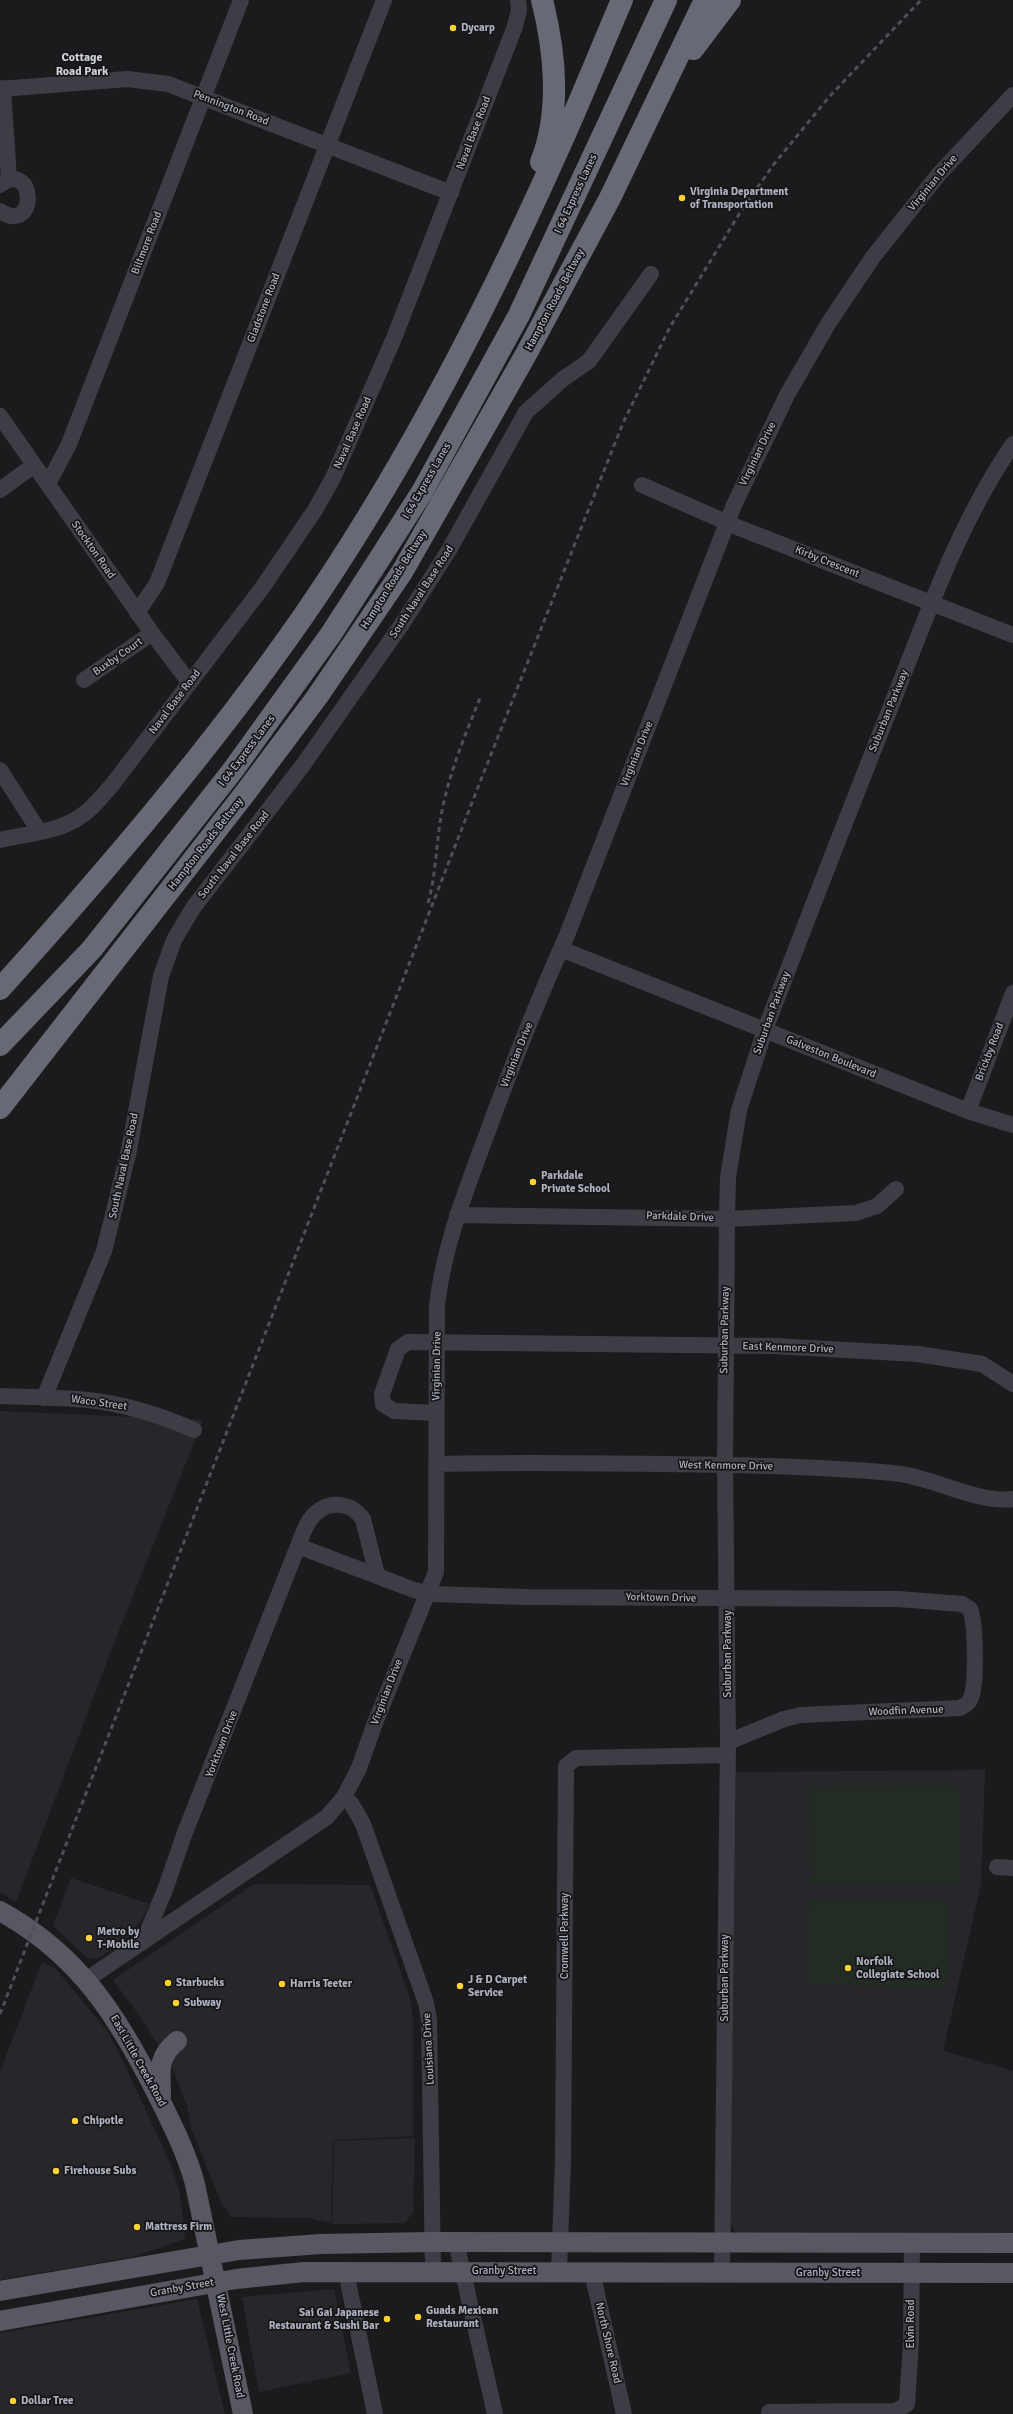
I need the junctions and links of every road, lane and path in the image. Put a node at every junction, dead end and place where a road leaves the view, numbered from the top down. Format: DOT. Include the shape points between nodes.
graph roads {
  1 [pos="241,0"];
  2 [pos="384,0"];
  3 [pos="518,0"];
  4 [pos="542,0"];
  5 [pos="622,0"];
  6 [pos="666,0"];
  7 [pos="705,0"];
  8 [pos="730,0"];
  9 [pos="1,88"];
  10 [pos="1013,95"];
  11 [pos="204,98"];
  12 [pos="327,146"];
  13 [pos="4,183"];
  14 [pos="451,193"];
  15 [pos="0,211"];
  16 [pos="651,274"];
  17 [pos="497,280"];
  18 [pos="525,356"];
  19 [pos="0,416"];
  20 [pos="1013,444"];
  21 [pos="34,465"];
  22 [pos="48,484"];
  23 [pos="642,485"];
  24 [pos="0,490"];
  25 [pos="727,522"];
  26 [pos="931,603"];
  27 [pos="137,613"];
  28 [pos="152,633"];
  29 [pos="1013,635"];
  30 [pos="84,680"];
  31 [pos="190,682"];
  32 [pos="252,687"];
  33 [pos="0,770"];
  34 [pos="39,831"];
  35 [pos="0,840"];
  36 [pos="114,918"];
  37 [pos="561,949"];
  38 [pos="0,967"];
  39 [pos="0,989"];
  40 [pos="1013,993"];
  41 [pos="765,1030"];
  42 [pos="0,1039"];
  43 [pos="0,1045"];
  44 [pos="31,1068"];
  45 [pos="0,1108"];
  46 [pos="968,1111"];
  47 [pos="0,1120"];
  48 [pos="1013,1125"];
  49 [pos="896,1190"];
  50 [pos="457,1215"];
  51 [pos="727,1219"];
  52 [pos="437,1340"];
  53 [pos="725,1345"];
  54 [pos="1013,1384"];
  55 [pos="0,1396"];
  56 [pos="44,1398"];
  57 [pos="436,1413"];
  58 [pos="194,1430"];
  59 [pos="436,1464"];
  60 [pos="725,1465"];
  61 [pos="1013,1499"];
  62 [pos="298,1546"];
  63 [pos="377,1575"];
  64 [pos="427,1594"];
  65 [pos="727,1599"];
  66 [pos="948,1603"];
  67 [pos="728,1748"];
  68 [pos="344,1797"];
  69 [pos="997,1868"];
  70 [pos="1013,1868"];
  71 [pos="0,1911"];
  72 [pos="143,1942"];
  73 [pos="86,1980"];
  74 [pos="177,2041"];
  75 [pos="161,2102"];
  76 [pos="432,2242"];
  77 [pos="456,2242"];
  78 [pos="560,2242"];
  79 [pos="722,2243"];
  80 [pos="912,2243"];
  81 [pos="1013,2243"];
  82 [pos="211,2255"];
  83 [pos="433,2271"];
  84 [pos="464,2271"];
  85 [pos="346,2272"];
  86 [pos="559,2272"];
  87 [pos="592,2272"];
  88 [pos="722,2272"];
  89 [pos="911,2273"];
  90 [pos="1013,2273"];
  91 [pos="217,2282"];
  92 [pos="0,2291"];
  93 [pos="0,2321"];
  94 [pos="770,2412"];
  95 [pos="243,2414"];
  96 [pos="375,2414"];
  97 [pos="495,2414"];
  98 [pos="624,2414"];
  1 -- 11 [label="street, Biltmore Road"];
  2 -- 12 [label="street, Gladstone Road"];
  3 -- 14 [label="street, Naval Base Road" via="519,10 514,29"];
  4 -- 17 [label="highway" via="554,71 551,125 544,154"];
  5 -- 17 [label="highway" via="557,153"];
  6 -- 36 [label="highway, I 64 Express Lanes" via="519,315 422,492 282,705 174,846"];
  7 -- 18 [label="highway, Hampton Roads Beltway" via="610,198"];
  8 -- 18 [label="highway" via="693,50 628,184 553,322"];
  9 -- 11 [label="street, Pennington Road" via="127,79 168,84"];
  9 -- 13 [label="street"];
  10 -- 25 [label="street, Virginian Drive" via="939,174 873,257 828,324 758,452"];
  11 -- 12 [label="street, Pennington Road"];
  11 -- 22 [label="street, Biltmore Road" via="69,444"];
  12 -- 14 [label="street, Pennington Road"];
  12 -- 27 [label="street, Gladstone Road" via="157,582"];
  13 -- 15 [label="street" via="20,183 25,186 29,197 26,208 16,215"];
  14 -- 31 [label="street, Naval Base Road" via="380,374 333,478 315,510 262,588"];
  16 -- 56 [label="street, South Naval Base Road" via="589,361 563,379 526,412 449,550 402,624 303,766 193,908 174,940 161,976 129,1150 104,1251"];
  17 -- 32 [label="highway" via="459,354 370,510 303,616"];
  18 -- 44 [label="highway, Hampton Roads Beltway" via="402,572 316,697 246,792"];
  19 -- 21 [label="street, Stockton Road"];
  20 -- 26 [label="street, Suburban Parkway" via="997,467 962,533"];
  21 -- 22 [label="street, Stockton Road"];
  21 -- 24 [label="street"];
  22 -- 27 [label="street, Stockton Road"];
  23 -- 25 [label="street, Kirby Crescent"];
  25 -- 26 [label="street, Kirby Crescent"];
  25 -- 37 [label="street, Virginian Drive"];
  26 -- 29 [label="street, Kirby Crescent"];
  26 -- 41 [label="street, Suburban Parkway"];
  27 -- 28 [label="street, Stockton Road"];
  28 -- 30 [label="street, Buxby Court"];
  28 -- 31 [label="street, Stockton Road"];
  31 -- 34 [label="street, Naval Base Road" via="112,785 86,812 70,823"];
  32 -- 38 [label="highway" via="198,745 97,867"];
  32 -- 39 [label="highway" via="157,810"];
  33 -- 34 [label="street"];
  34 -- 35 [label="street"];
  36 -- 42 [label="highway"];
  36 -- 43 [label="highway" via="92,949"];
  37 -- 41 [label="street, Galveston Boulevard"];
  37 -- 50 [label="street, Virginian Drive" via="501,1095"];
  40 -- 46 [label="street, Brickby Road"];
  41 -- 46 [label="street, Galveston Boulevard"];
  41 -- 51 [label="street, Suburban Parkway" via="745,1086 736,1123 728,1177"];
  44 -- 45 [label="highway, Hampton Roads Beltway"];
  44 -- 47 [label="highway"];
  46 -- 48 [label="street, Galveston Boulevard"];
  49 -- 51 [label="street, Parkdale Drive" via="878,1206 856,1213"];
  50 -- 51 [label="street, Parkdale Drive"];
  50 -- 52 [label="street, Virginian Drive" via="440,1282"];
  51 -- 53 [label="street, Suburban Parkway"];
  52 -- 53 [label="street, East Kenmore Drive"];
  52 -- 57 [label="street, Virginian Drive"];
  52 -- 57 [label="street, East Kenmore Drive" via="402,1344 381,1399 387,1408 394,1411"];
  53 -- 54 [label="street, East Kenmore Drive" via="782,1346 950,1358 982,1364"];
  53 -- 60 [label="street, Suburban Parkway"];
  55 -- 56 [label="street, Waco Street"];
  56 -- 58 [label="street, Waco Street" via="111,1403 160,1416"];
  57 -- 59 [label="street, Virginian Drive"];
  59 -- 60 [label="street, West Kenmore Drive" via="501,1462"];
  59 -- 64 [label="street, Virginian Drive" via="437,1563"];
  60 -- 61 [label="street, West Kenmore Drive" via="893,1473 931,1481 993,1500"];
  60 -- 65 [label="street, Suburban Parkway"];
  62 -- 63 [label="street, Yorktown Drive"];
  62 -- 63 [label="street, Yorktown Drive" via="306,1526 320,1510 329,1505 346,1505 353,1508 363,1519"];
  62 -- 72 [label="street, Yorktown Drive" via="184,1835 166,1890"];
  63 -- 64 [label="street, Yorktown Drive"];
  64 -- 65 [label="street, Yorktown Drive"];
  64 -- 68 [label="street, Virginian Drive" via="359,1768"];
  65 -- 66 [label="street, Yorktown Drive" via="898,1599"];
  65 -- 67 [label="street, Suburban Parkway"];
  66 -- 67 [label="street, Woodfin Avenue" via="967,1606 972,1614 975,1644 972,1695 967,1704 956,1709 801,1716 784,1719"];
  67 -- 78 [label="street, Cromwell Parkway" via="576,1758 566,1766"];
  67 -- 79 [label="street, Suburban Parkway"];
  68 -- 72 [label="street, Virginian Drive" via="327,1816 306,1832"];
  68 -- 76 [label="street, Louisiana Drive" via="363,1824 429,2018"];
  69 -- 70 [label="street"];
  71 -- 73 [label="main road, East Little Creek Road" via="54,1947"];
  72 -- 73 [label="street, Virginian Drive"];
  73 -- 75 [label="main road, East Little Creek Road" via="123,2030"];
  74 -- 75 [label="main road" via="165,2052 161,2062"];
  75 -- 82 [label="main road, East Little Creek Road" via="192,2173"];
  76 -- 77 [label="main road"];
  76 -- 82 [label="main road" via="277,2246"];
  76 -- 83 [label="street, Louisiana Drive"];
  77 -- 78 [label="main road"];
  77 -- 84 [label="street"];
  78 -- 79 [label="main road"];
  78 -- 86 [label="street, Cromwell Parkway"];
  79 -- 80 [label="main road"];
  79 -- 88 [label="street, Suburban Parkway"];
  80 -- 81 [label="main road"];
  80 -- 89 [label="street, Elvin Road"];
  82 -- 91 [label="main road, West Little Creek Road"];
  82 -- 92 [label="main road"];
  83 -- 84 [label="main road, Granby Street"];
  83 -- 85 [label="main road, Granby Street"];
  84 -- 86 [label="main road, Granby Street"];
  84 -- 97 [label="street"];
  85 -- 91 [label="main road, Granby Street" via="264,2275"];
  85 -- 96 [label="street"];
  86 -- 87 [label="main road, Granby Street"];
  87 -- 88 [label="main road, Granby Street"];
  87 -- 98 [label="street, North Shore Road"];
  88 -- 89 [label="main road, Granby Street"];
  89 -- 90 [label="main road, Granby Street"];
  89 -- 94 [label="street, Elvin Road" via="911,2350 907,2404 896,2411"];
  91 -- 93 [label="main road, Granby Street"];
  91 -- 95 [label="main road, West Little Creek Road"];
}
